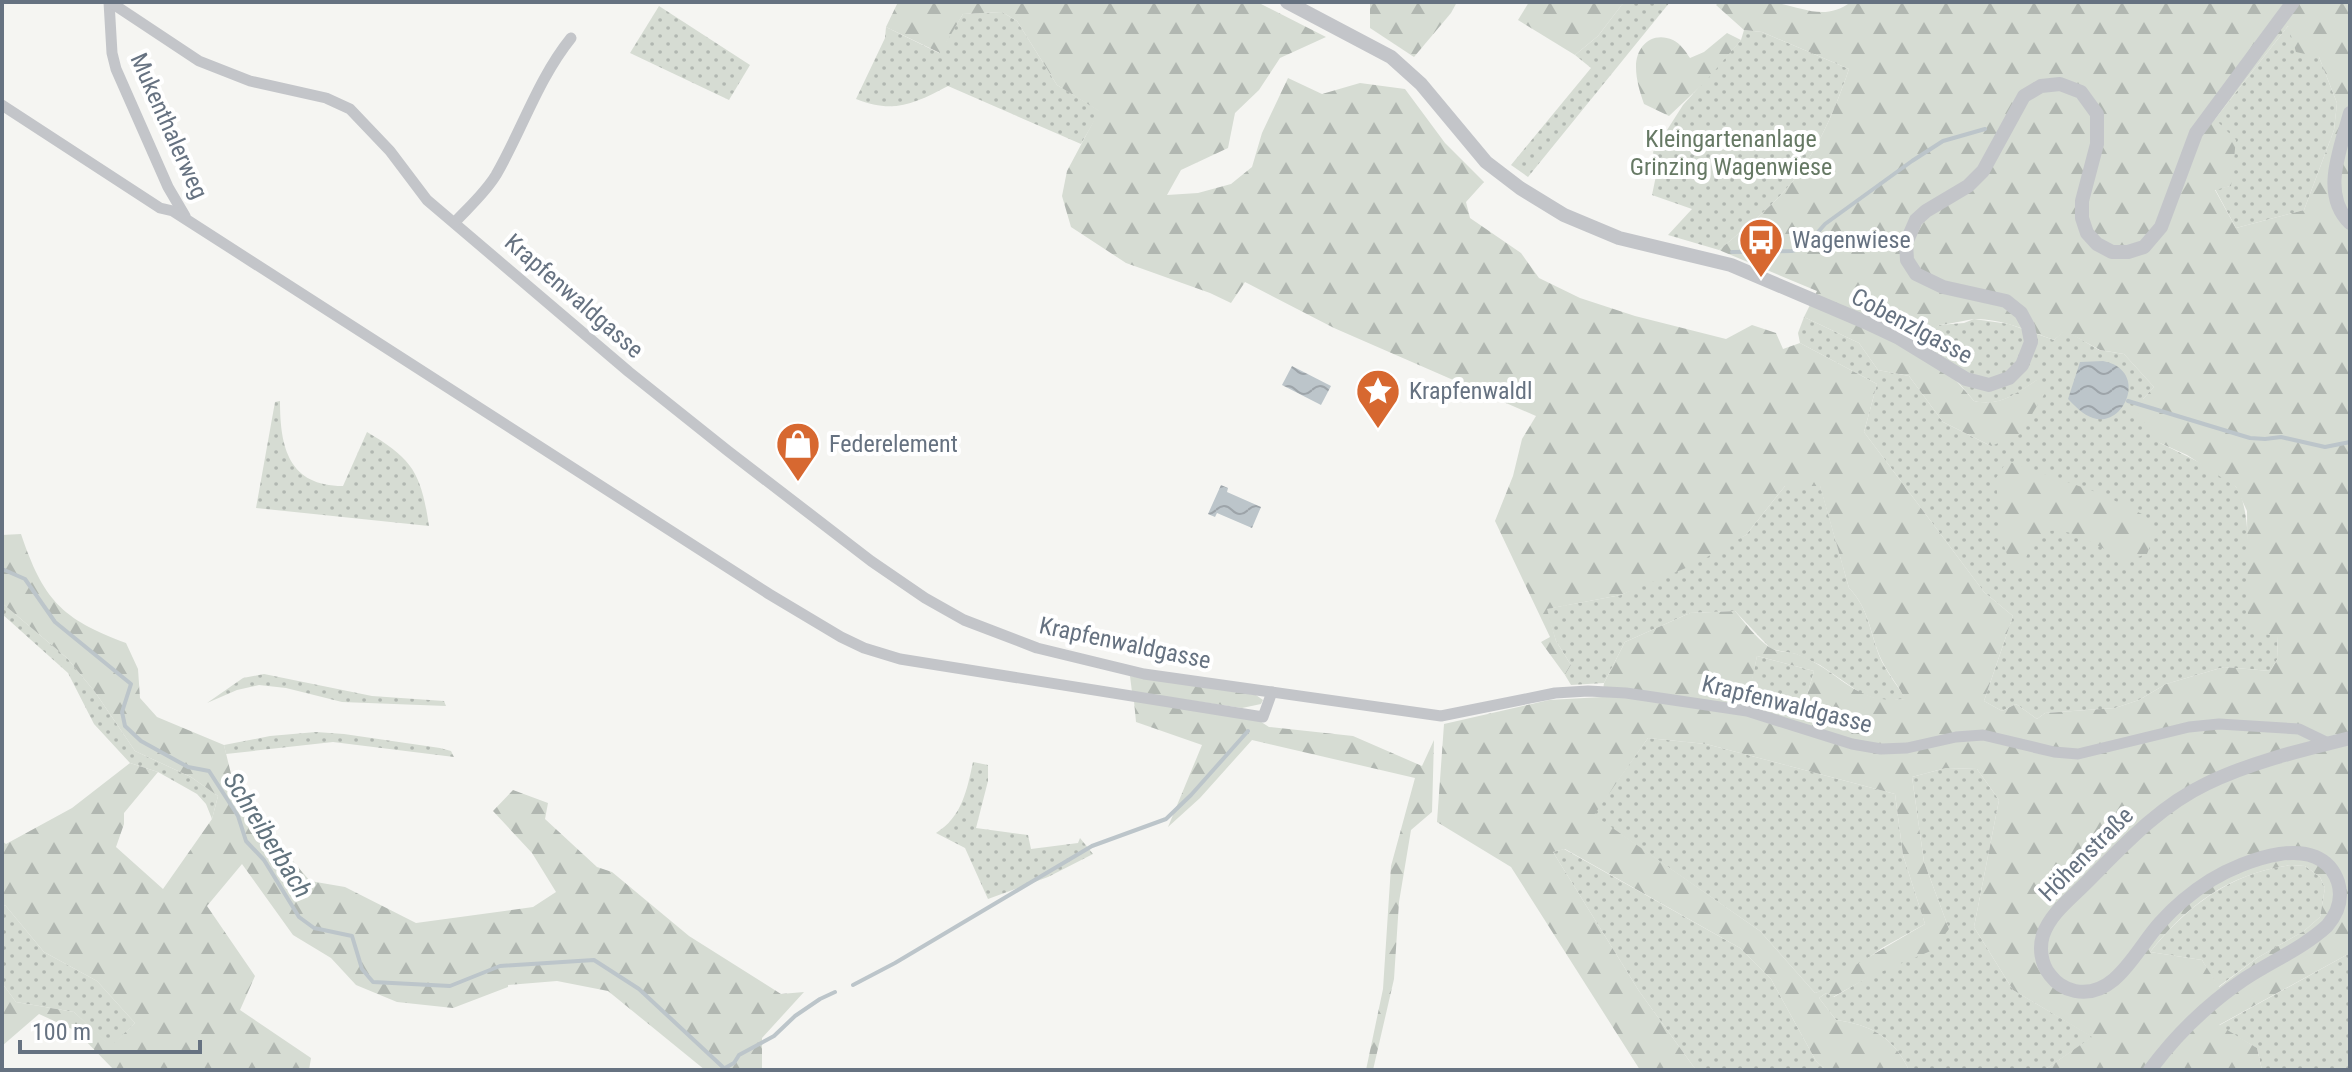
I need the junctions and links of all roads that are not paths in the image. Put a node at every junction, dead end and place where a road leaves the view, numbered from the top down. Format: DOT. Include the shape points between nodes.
graph roads {
  1 [pos="109,2"];
  2 [pos="1287,2"];
  3 [pos="2293,2"];
  4 [pos="571,38"];
  5 [pos="2,105"];
  6 [pos="2350,113"];
  7 [pos="187,220"];
  8 [pos="455,222"];
  9 [pos="2350,223"];
  10 [pos="1272,692"];
  11 [pos="2350,738"];
  12 [pos="2328,743"];
  13 [pos="2150,1070"];
  1 -- 7 [label="street, Mukenthalerweg" via="118,77"];
  1 -- 8 [label="street, Krapfenwaldgasse" via="209,66 350,109 418,191"];
  2 -- 3 [label="street, Cobenzlgasse" via="1391,57 1421,84 1486,162 1564,215 1619,238 1731,265 1865,322 1959,376 1989,385 2009,378 2022,365 2031,342 2028,326 2006,301 1943,287 1916,274 1907,260 1906,243 1916,220 1983,171 2024,96 2041,86 2060,84 2081,92 2097,114 2097,144 2082,201 2087,233 2112,252 2144,247 2161,227 2196,133"];
  4 -- 8 [label="street" via="495,175"];
  5 -- 7 [label="street" via="160,208"];
  6 -- 9 [label="street" via="2334,185 2337,205"];
  7 -- 10 [label="street" via="769,594 864,648 926,665 1263,717"];
  8 -- 10 [label="street, Krapfenwaldgasse" via="716,442 940,607 989,631 1067,657"];
  10 -- 12 [label="street, Krapfenwaldgasse" via="1441,716 1555,693 1605,691 1747,711 1881,749 1983,735 2078,754 2219,724 2299,729"];
  11 -- 12 [label="street, Höhenstraße"];
  12 -- 13 [label="street, Höhenstraße" via="2235,771 2193,790 2122,847 2046,928 2041,952 2049,974 2064,987 2090,991 2116,978 2175,906 2226,872 2291,852 2316,857 2330,867 2341,893 2327,926 2215,1002"];
}
